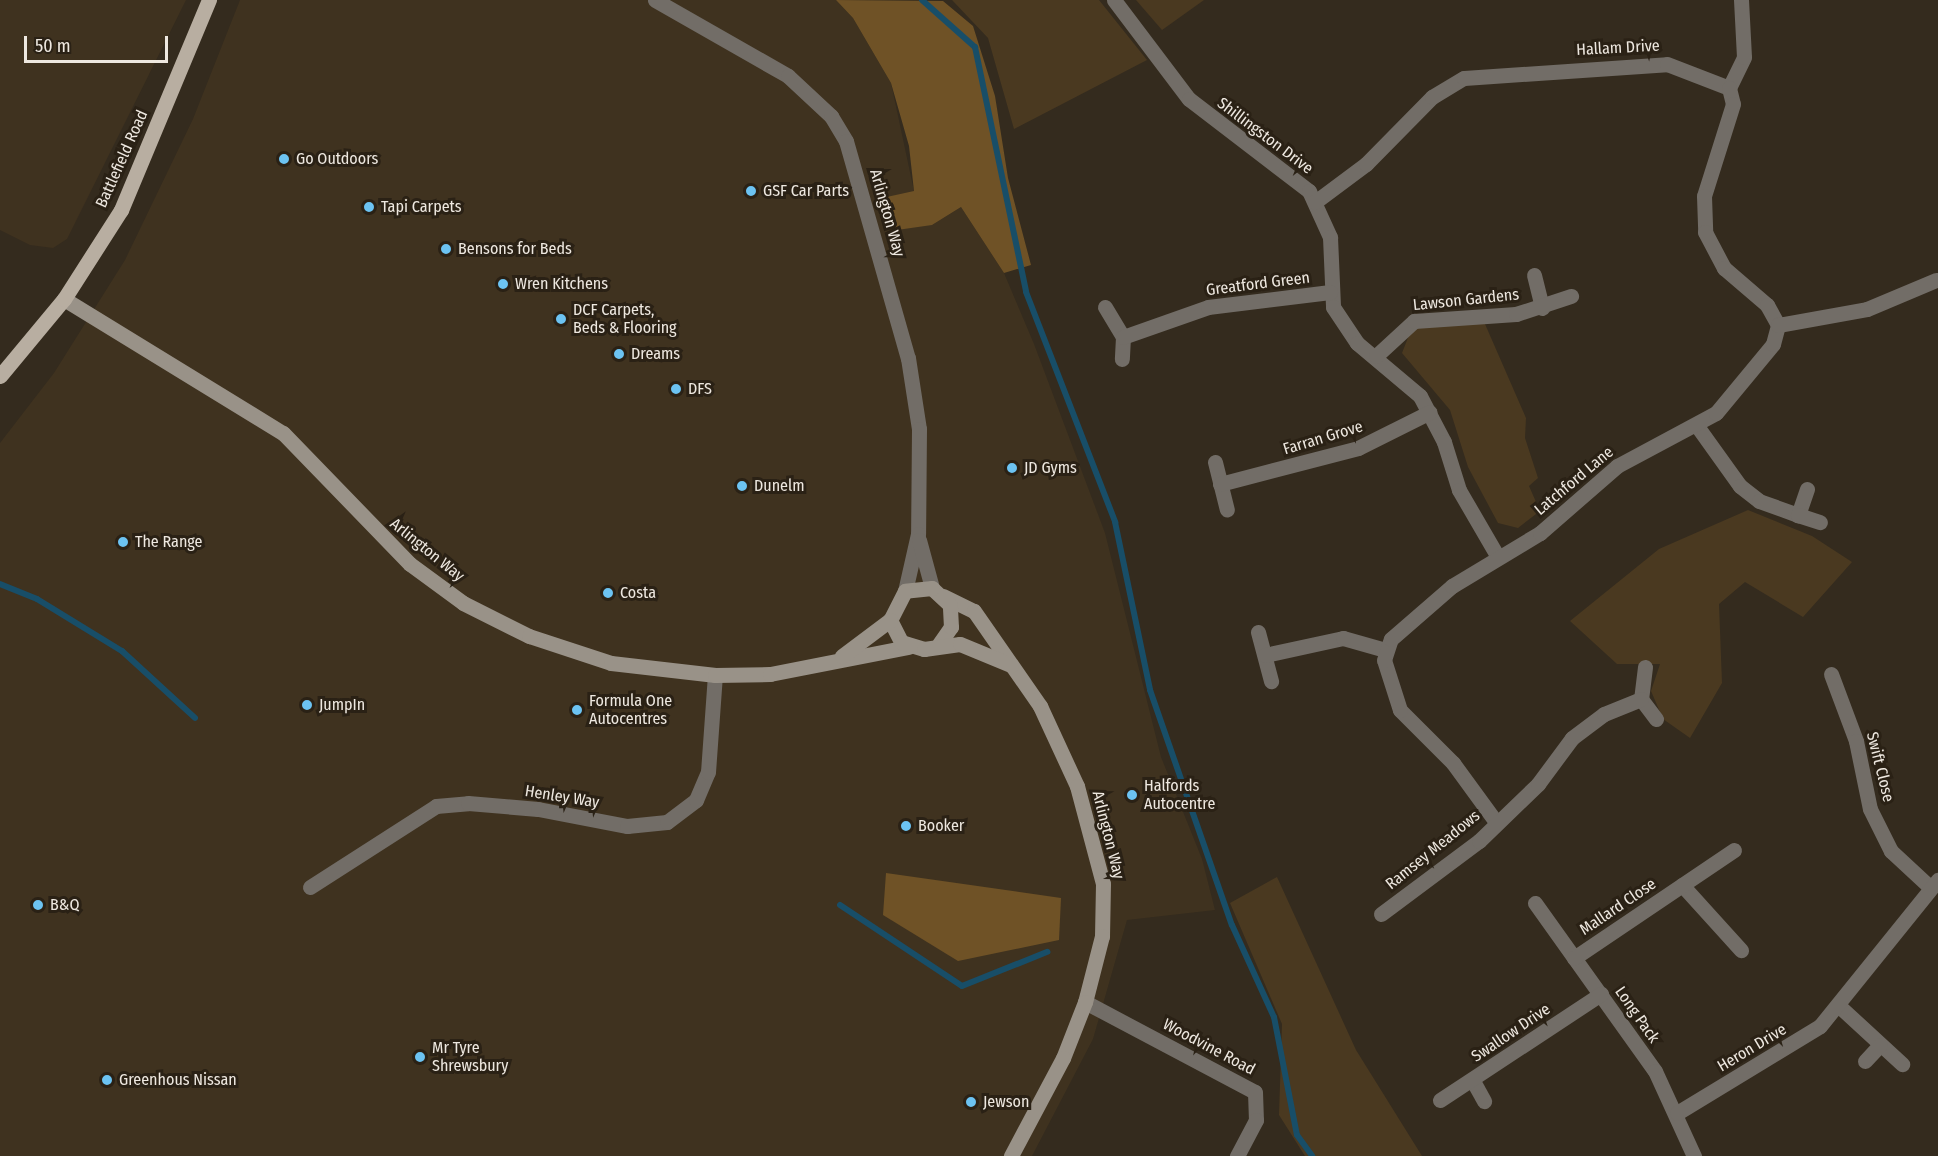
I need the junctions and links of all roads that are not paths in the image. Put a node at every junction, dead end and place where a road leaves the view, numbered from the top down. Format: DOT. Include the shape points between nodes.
graph roads {
  1 [pos="209,0"];
  2 [pos="655,0"];
  3 [pos="1114,0"];
  4 [pos="1741,0"];
  5 [pos="1729,88"];
  6 [pos="1316,202"];
  7 [pos="1534,275"];
  8 [pos="1936,280"];
  9 [pos="1330,292"];
  10 [pos="1571,296"];
  11 [pos="64,299"];
  12 [pos="1106,307"];
  13 [pos="1542,308"];
  14 [pos="1778,325"];
  15 [pos="1123,337"];
  16 [pos="1376,356"];
  17 [pos="1122,358"];
  18 [pos="0,376"];
  19 [pos="1430,412"];
  20 [pos="1697,426"];
  21 [pos="1215,462"];
  22 [pos="1220,484"];
  23 [pos="1807,489"];
  24 [pos="1227,510"];
  25 [pos="1798,515"];
  26 [pos="1820,522"];
  27 [pos="918,534"];
  28 [pos="1498,557"];
  29 [pos="905,591"];
  30 [pos="937,592"];
  31 [pos="890,620"];
  32 [pos="1258,632"];
  33 [pos="939,644"];
  34 [pos="908,647"];
  35 [pos="1384,650"];
  36 [pos="1265,655"];
  37 [pos="831,662"];
  38 [pos="1011,665"];
  39 [pos="1645,667"];
  40 [pos="1831,674"];
  41 [pos="715,675"];
  42 [pos="1271,681"];
  43 [pos="1641,699"];
  44 [pos="1656,719"];
  45 [pos="1496,822"];
  46 [pos="1734,850"];
  47 [pos="1935,884"];
  48 [pos="1682,885"];
  49 [pos="310,887"];
  50 [pos="1535,903"];
  51 [pos="1381,914"];
  52 [pos="1741,950"];
  53 [pos="1574,958"];
  54 [pos="1601,994"];
  55 [pos="1085,1002"];
  56 [pos="1839,1006"];
  57 [pos="1880,1045"];
  58 [pos="1865,1061"];
  59 [pos="1902,1064"];
  60 [pos="1473,1081"];
  61 [pos="1440,1100"];
  62 [pos="1484,1101"];
  63 [pos="1677,1113"];
  64 [pos="1011,1156"];
  65 [pos="1237,1156"];
  66 [pos="1694,1156"];
  1 -- 11 [label="main road, Battlefield Road" via="121,210"];
  2 -- 27 [label="street, Arlington Way" via="788,76 831,116 846,141 908,358 919,429"];
  3 -- 6 [label="street, Shillingston Drive" via="1189,99 1229,135 1294,178"];
  4 -- 5 [label="street" via="1744,57"];
  5 -- 6 [label="street, Hallam Drive" via="1699,73 1648,63 1464,78 1432,97 1366,164"];
  5 -- 14 [label="street" via="1733,104 1704,196 1705,232 1717,259 1767,305"];
  6 -- 9 [label="street, Shillingston Drive" via="1330,237"];
  7 -- 13 [label="street"];
  8 -- 14 [label="street" via="1867,309"];
  9 -- 15 [label="street, Greatford Green" via="1208,307"];
  9 -- 16 [label="street, Shillingston Drive" via="1341,322"];
  10 -- 13 [label="street, Lawson Gardens"];
  11 -- 18 [label="main road, Battlefield Road"];
  11 -- 41 [label="street, Arlington Way" via="283,433 365,523 463,603 529,636 611,663"];
  12 -- 15 [label="street"];
  13 -- 16 [label="street, Lawson Gardens" via="1480,320 1414,321"];
  14 -- 20 [label="street, Latchford Lane" via="1773,344 1731,397"];
  15 -- 17 [label="street"];
  16 -- 19 [label="street, Shillingston Drive" via="1410,384"];
  19 -- 22 [label="street, Farran Grove" via="1358,448"];
  19 -- 28 [label="street, Shillingston Drive" via="1459,490"];
  20 -- 25 [label="street" via="1740,486 1759,501"];
  20 -- 28 [label="street, Latchford Lane" via="1617,466 1548,527"];
  21 -- 22 [label="street"];
  22 -- 24 [label="street"];
  23 -- 25 [label="street"];
  25 -- 26 [label="street"];
  27 -- 29 [label="street, Arlington Way"];
  27 -- 30 [label="street, Arlington Way"];
  28 -- 35 [label="street, Latchford Lane" via="1452,586"];
  29 -- 30 [label="street"];
  29 -- 31 [label="street, Arlington Way"];
  30 -- 33 [label="street, Arlington Way" via="952,616"];
  30 -- 38 [label="street, Arlington Way" via="974,611"];
  31 -- 34 [label="street" via="895,636"];
  31 -- 37 [label="street, Arlington Way" via="881,631"];
  32 -- 36 [label="street"];
  33 -- 34 [label="street, Arlington Way"];
  33 -- 38 [label="street, Arlington Way" via="960,644"];
  34 -- 37 [label="street, Arlington Way"];
  35 -- 36 [label="street" via="1343,638"];
  35 -- 45 [label="street" via="1400,710 1453,763"];
  36 -- 42 [label="street"];
  37 -- 41 [label="street, Arlington Way" via="770,674"];
  38 -- 55 [label="street, Arlington Way" via="1040,706 1077,786 1103,884 1102,936"];
  39 -- 43 [label="street"];
  40 -- 47 [label="street, Swift Close" via="1856,741 1870,808 1891,851"];
  41 -- 49 [label="street, Henley Way" via="708,772 696,800 667,822 627,826 538,809 468,803 436,806"];
  43 -- 44 [label="street"];
  43 -- 45 [label="street, Ramsey Meadows" via="1604,714 1572,738 1538,784"];
  45 -- 51 [label="street, Ramsey Meadows"];
  46 -- 48 [label="street, Mallard Close"];
  47 -- 56 [label="street, Heron Drive"];
  48 -- 52 [label="street, Mallard Close"];
  48 -- 53 [label="street, Mallard Close"];
  50 -- 53 [label="street, Long Pack"];
  53 -- 54 [label="street, Long Pack"];
  54 -- 60 [label="street, Swallow Drive"];
  54 -- 63 [label="street, Long Pack"];
  55 -- 64 [label="street, Arlington Way" via="1063,1058"];
  55 -- 65 [label="street, Woodvine Road" via="1255,1092 1256,1120"];
  56 -- 57 [label="street"];
  56 -- 63 [label="street, Heron Drive" via="1797,1043"];
  57 -- 58 [label="street"];
  57 -- 59 [label="street"];
  60 -- 61 [label="street, Swallow Drive"];
  60 -- 62 [label="street"];
  63 -- 66 [label="street, Long Pack"];
}
